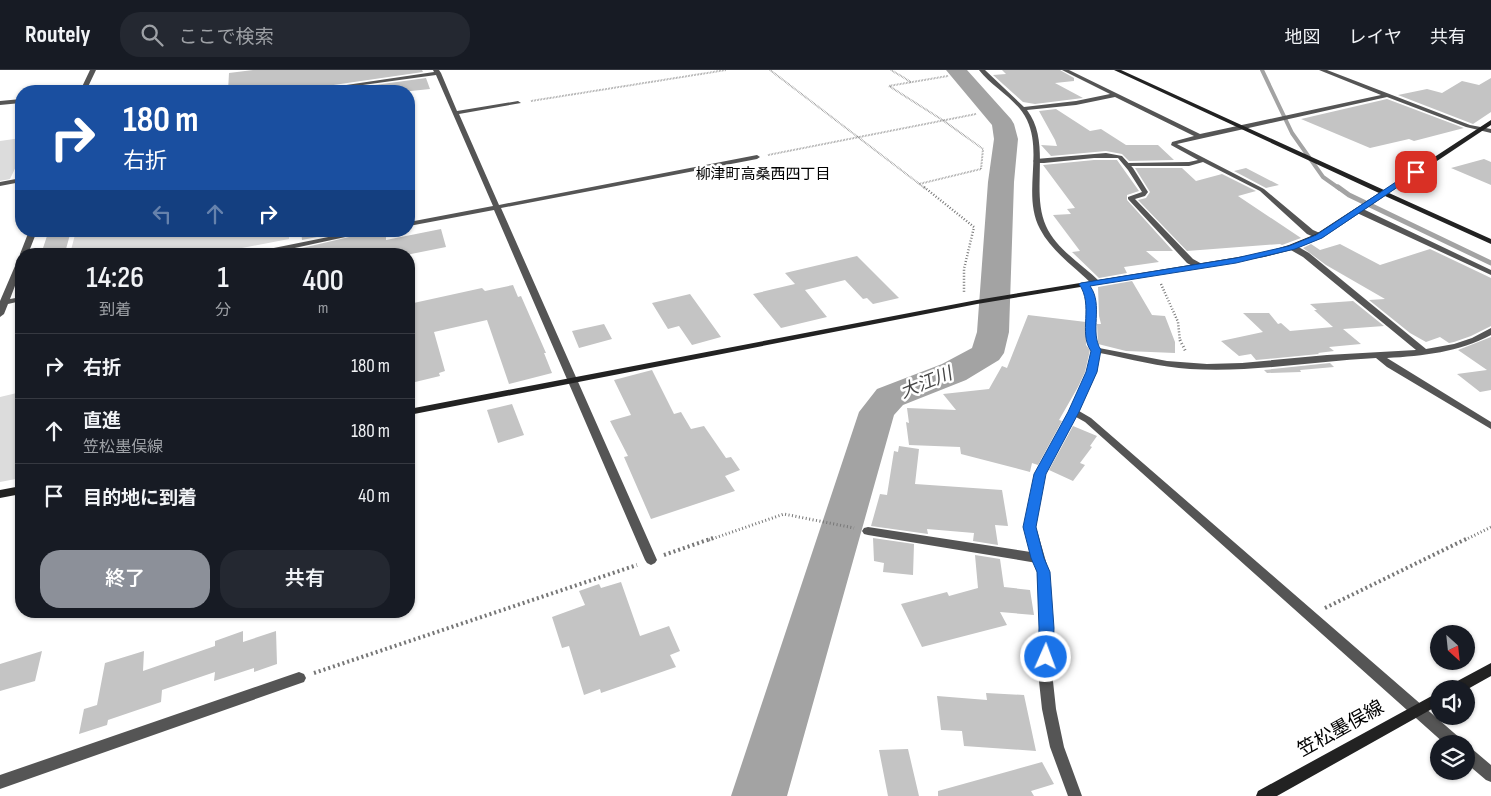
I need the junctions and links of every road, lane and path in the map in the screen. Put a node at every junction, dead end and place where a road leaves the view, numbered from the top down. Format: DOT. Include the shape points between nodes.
graph roads {
  1 [pos="93,70"];
  2 [pos="726,70"];
  3 [pos="770,70"];
  4 [pos="891,70"];
  5 [pos="982,70"];
  6 [pos="1065,70"];
  7 [pos="1117,70"];
  8 [pos="1322,70"];
  9 [pos="437,72"];
  10 [pos="948,76"];
  11 [pos="911,82"];
  12 [pos="86,85"];
  13 [pos="349,85"];
  14 [pos="1115,95"];
  15 [pos="1387,95"];
  16 [pos="15,101"];
  17 [pos="0,103"];
  18 [pos="518,103"];
  19 [pos="1023,109"];
  20 [pos="456,113"];
  21 [pos="976,114"];
  22 [pos="944,121"];
  23 [pos="1491,122"];
  24 [pos="1242,128"];
  25 [pos="1480,129"];
  26 [pos="1491,132"];
  27 [pos="1199,136"];
  28 [pos="858,138"];
  29 [pos="757,157"];
  30 [pos="1203,160"];
  31 [pos="1036,161"];
  32 [pos="1128,165"];
  33 [pos="15,181"];
  34 [pos="0,184"];
  35 [pos="919,184"];
  36 [pos="1385,193"];
  37 [pos="497,206"];
  38 [pos="1360,210"];
  39 [pos="415,223"];
  40 [pos="1319,236"];
  41 [pos="340,237"];
  42 [pos="1491,242"];
  43 [pos="284,248"];
  44 [pos="1292,248"];
  45 [pos="1198,266"];
  46 [pos="1491,273"];
  47 [pos="1152,274"];
  48 [pos="15,275"];
  49 [pos="1096,283"];
  50 [pos="1084,284"];
  51 [pos="3,302"];
  52 [pos="973,303"];
  53 [pos="0,314"];
  54 [pos="1491,331"];
  55 [pos="1096,350"];
  56 [pos="1424,352"];
  57 [pos="1379,356"];
  58 [pos="1198,366"];
  59 [pos="573,379"];
  60 [pos="415,411"];
  61 [pos="1074,412"];
  62 [pos="1491,426"];
  63 [pos="15,491"];
  64 [pos="0,494"];
  65 [pos="1491,527"];
  66 [pos="868,531"];
  67 [pos="1037,558"];
  68 [pos="651,560"];
  69 [pos="1309,616"];
  70 [pos="1491,669"];
  71 [pos="299,678"];
  72 [pos="1471,680"];
  73 [pos="1430,703"];
  74 [pos="1418,709"];
  75 [pos="1446,735"];
  76 [pos="1475,761"];
  77 [pos="1491,776"];
  78 [pos="0,782"];
  79 [pos="1075,796"];
  80 [pos="1263,796"];
  1 -- 12 [label="street"];
  2 -- 18 [label="path"];
  3 -- 28 [label="path"];
  4 -- 11 [label="path"];
  5 -- 19 [label="street"];
  6 -- 14 [label="street"];
  7 -- 24 [label="street"];
  8 -- 15 [label="street"];
  9 -- 13 [label="street"];
  9 -- 20 [label="street"];
  10 -- 11 [label="path"];
  11 -- 22 [label="path" via="889,86"];
  14 -- 19 [label="street"];
  14 -- 27 [label="street"];
  15 -- 24 [label="street"];
  15 -- 25 [label="street"];
  16 -- 17 [label="street"];
  18 -- 20 [label="street"];
  19 -- 31 [label="street" via="1033,128"];
  20 -- 37 [label="street"];
  21 -- 22 [label="path"];
  22 -- 28 [label="path"];
  22 -- 35 [label="path" via="983,149 981,169"];
  23 -- 25 [label="street"];
  24 -- 27 [label="street"];
  24 -- 36 [label="street"];
  25 -- 26 [label="street"];
  25 -- 36 [label="street"];
  27 -- 30 [label="street" via="1174,145"];
  28 -- 29 [label="path"];
  28 -- 35 [label="path"];
  29 -- 37 [label="street"];
  30 -- 32 [label="street" via="1189,164"];
  30 -- 40 [label="street" via="1262,190 1310,232"];
  31 -- 32 [label="street" via="1116,155"];
  31 -- 49 [label="street" via="1037,210 1044,230"];
  32 -- 45 [label="street" via="1145,194 1130,198"];
  33 -- 34 [label="street"];
  35 -- 52 [label="path" via="974,227 964,269 964,298"];
  36 -- 38 [label="street"];
  36 -- 42 [label="street"];
  37 -- 39 [label="street"];
  37 -- 59 [label="street"];
  38 -- 40 [label="street"];
  38 -- 46 [label="street"];
  40 -- 44 [label="street"];
  41 -- 43 [label="street"];
  44 -- 45 [label="street"];
  44 -- 56 [label="street" via="1306,255"];
  45 -- 47 [label="street"];
  47 -- 49 [label="street"];
  47 -- 58 [label="path" via="1161,282 1178,322 1180,341"];
  48 -- 51 [label="street"];
  49 -- 50 [label="street"];
  50 -- 52 [label="street"];
  50 -- 55 [label="street" via="1091,300 1092,344"];
  51 -- 53 [label="street"];
  52 -- 59 [label="street"];
  54 -- 56 [label="street" via="1460,346"];
  55 -- 58 [label="street"];
  55 -- 61 [label="street" via="1092,372"];
  56 -- 57 [label="street"];
  57 -- 58 [label="street"];
  57 -- 62 [label="street"];
  59 -- 60 [label="street"];
  59 -- 68 [label="street"];
  61 -- 67 [label="street" via="1040,474 1030,527"];
  61 -- 69 [label="street" via="1088,420"];
  63 -- 64 [label="street"];
  65 -- 69 [label="path"];
  66 -- 67 [label="street"];
  66 -- 68 [label="path" via="784,514"];
  67 -- 79 [label="street" via="1043,572 1049,709 1057,747"];
  68 -- 71 [label="path"];
  69 -- 74 [label="street"];
  70 -- 72 [label="street"];
  71 -- 78 [label="street"];
  73 -- 74 [label="street, 笠松墨俣線"];
  74 -- 75 [label="street"];
  74 -- 80 [label="street, 笠松墨俣線"];
  76 -- 77 [label="street"];
}
